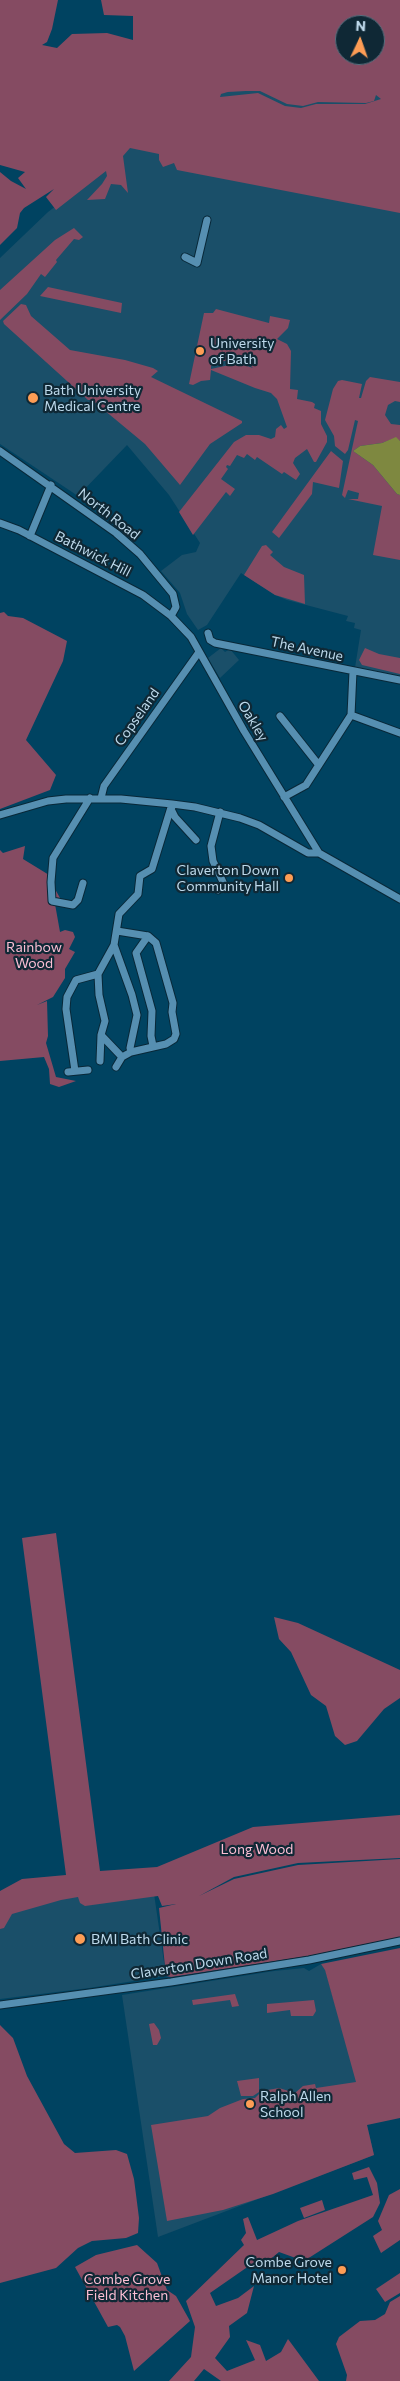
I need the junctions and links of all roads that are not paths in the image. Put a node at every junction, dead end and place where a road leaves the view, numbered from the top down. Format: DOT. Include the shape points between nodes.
graph roads {
  1 [pos="207,220"];
  2 [pos="185,257"];
  3 [pos="0,451"];
  4 [pos="51,485"];
  5 [pos="0,522"];
  6 [pos="30,536"];
  7 [pos="171,616"];
  8 [pos="208,639"];
  9 [pos="199,652"];
  10 [pos="353,671"];
  11 [pos="400,680"];
  12 [pos="350,715"];
  13 [pos="280,716"];
  14 [pos="400,733"];
  15 [pos="318,764"];
  16 [pos="284,797"];
  17 [pos="90,798"];
  18 [pos="101,798"];
  19 [pos="172,804"];
  20 [pos="220,812"];
  21 [pos="0,815"];
  22 [pos="196,840"];
  23 [pos="289,842"];
  24 [pos="312,842"];
  25 [pos="319,853"];
  26 [pos="83,883"];
  27 [pos="218,890"];
  28 [pos="400,899"];
  29 [pos="117,931"];
  30 [pos="148,936"];
  31 [pos="114,945"];
  32 [pos="98,974"];
  33 [pos="101,1035"];
  34 [pos="154,1046"];
  35 [pos="131,1052"];
  36 [pos="122,1057"];
  37 [pos="100,1060"];
  38 [pos="116,1067"];
  39 [pos="88,1070"];
  40 [pos="400,1941"];
  41 [pos="0,2005"];
  1 -- 2 [label="street" via="197,263"];
  3 -- 4 [label="street, North Road"];
  4 -- 6 [label="street"];
  4 -- 7 [label="street, North Road" via="140,554 173,594 176,607"];
  5 -- 6 [label="street, Bathwick Hill"];
  6 -- 7 [label="street, Bathwick Hill" via="143,594"];
  7 -- 9 [label="street, Oakley" via="191,637"];
  8 -- 10 [label="street, The Avenue"];
  9 -- 16 [label="street, Oakley"];
  9 -- 18 [label="street, Copseland" via="104,786"];
  10 -- 11 [label="street, The Avenue"];
  10 -- 12 [label="street"];
  12 -- 14 [label="street"];
  12 -- 15 [label="street"];
  13 -- 15 [label="street"];
  15 -- 16 [label="street" via="306,785"];
  16 -- 24 [label="street, Oakley"];
  17 -- 18 [label="street"];
  17 -- 21 [label="street" via="48,801"];
  17 -- 26 [label="street" via="53,858 52,901 73,904 78,900"];
  18 -- 19 [label="street"];
  19 -- 20 [label="street"];
  19 -- 22 [label="street" via="175,817"];
  19 -- 29 [label="street" via="152,869 140,876 138,894 119,914"];
  20 -- 23 [label="street" via="259,825"];
  20 -- 27 [label="street" via="211,846 213,862 224,882"];
  23 -- 24 [label="street" via="302,845"];
  23 -- 25 [label="street" via="308,853"];
  24 -- 25 [label="street"];
  25 -- 28 [label="street"];
  29 -- 30 [label="street"];
  29 -- 31 [label="street"];
  30 -- 34 [label="street" via="136,953 152,1011"];
  30 -- 34 [label="street" via="161,953 173,1002 176,1034 166,1044"];
  31 -- 32 [label="street"];
  31 -- 35 [label="street" via="136,1015"];
  32 -- 33 [label="street" via="105,1021"];
  32 -- 39 [label="street" via="80,978 67,997 71,1072"];
  33 -- 36 [label="street"];
  33 -- 37 [label="street"];
  34 -- 35 [label="street"];
  35 -- 36 [label="street"];
  36 -- 38 [label="street"];
  40 -- 41 [label="street, Claverton Down Road" via="309,1960"];
}
